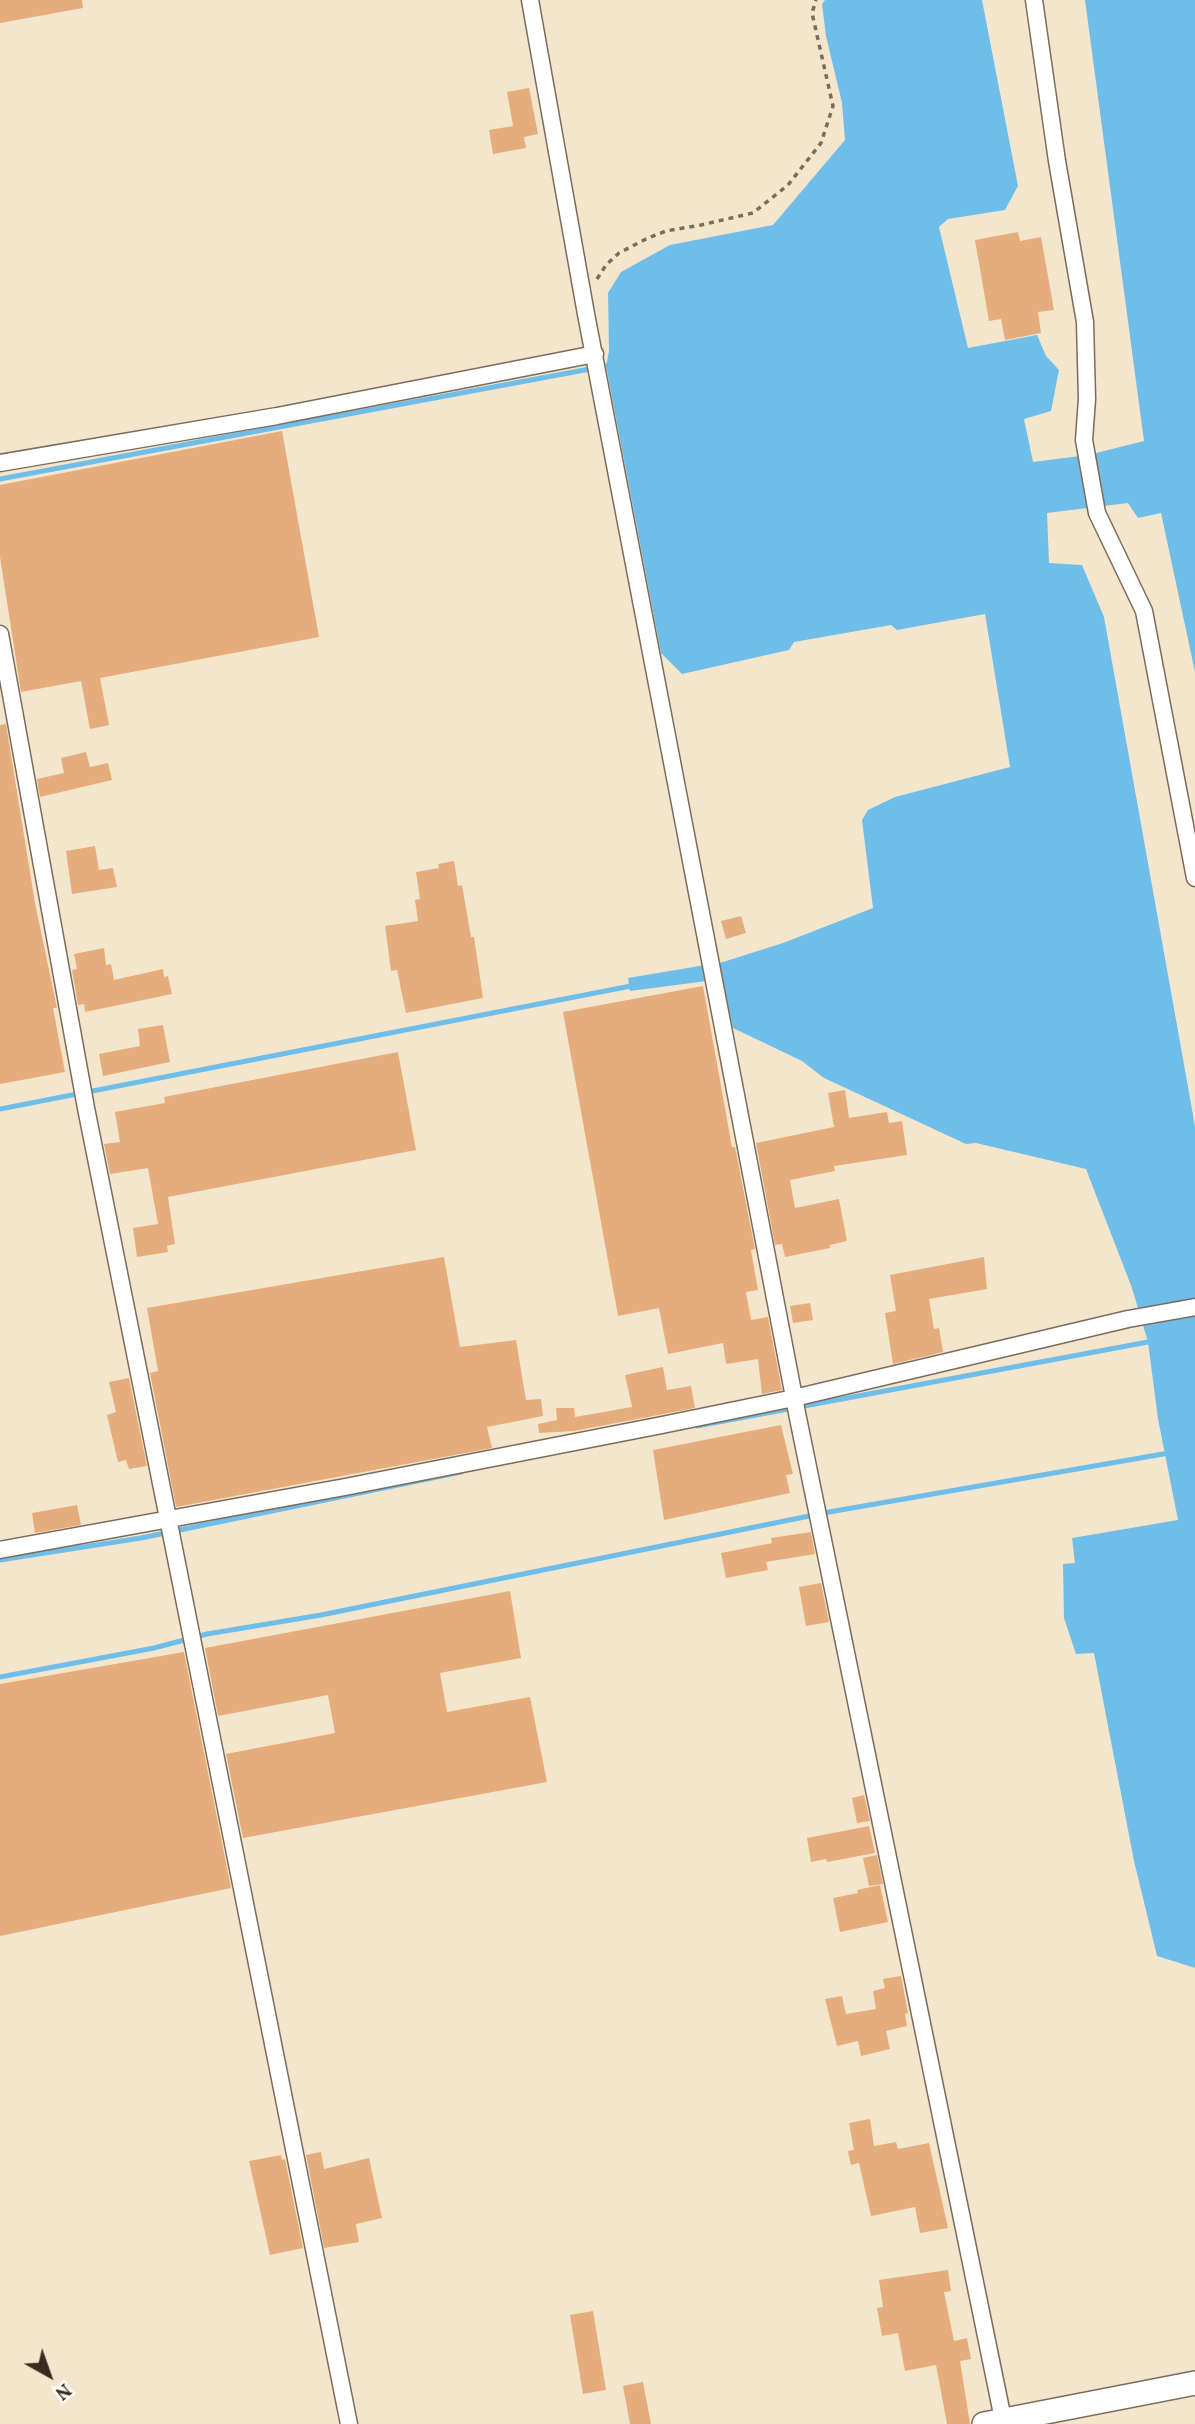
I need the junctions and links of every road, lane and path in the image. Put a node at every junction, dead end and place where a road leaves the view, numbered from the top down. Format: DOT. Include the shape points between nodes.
graph roads {
  1 [pos="530,0"];
  2 [pos="816,0"];
  3 [pos="1034,0"];
  4 [pos="586,314"];
  5 [pos="597,365"];
  6 [pos="0,463"];
  7 [pos="0,634"];
  8 [pos="1195,878"];
  9 [pos="1195,1307"];
  10 [pos="794,1398"];
  11 [pos="169,1527"];
  12 [pos="0,1550"];
  13 [pos="1195,2383"];
  14 [pos="997,2423"];
  15 [pos="349,2424"];
  1 -- 4 [label="street"];
  2 -- 4 [label="path" via="812,13 833,106 821,143 788,186 753,213 666,231 619,253 593,284"];
  3 -- 8 [label="street" via="1085,322 1084,440 1097,513 1144,611"];
  4 -- 5 [label="street"];
  5 -- 6 [label="street"];
  5 -- 10 [label="street"];
  7 -- 11 [label="street"];
  9 -- 10 [label="street" via="1128,1318"];
  10 -- 11 [label="street" via="358,1484"];
  10 -- 14 [label="street"];
  11 -- 12 [label="street"];
  11 -- 15 [label="street"];
  13 -- 14 [label="main road"];
}
